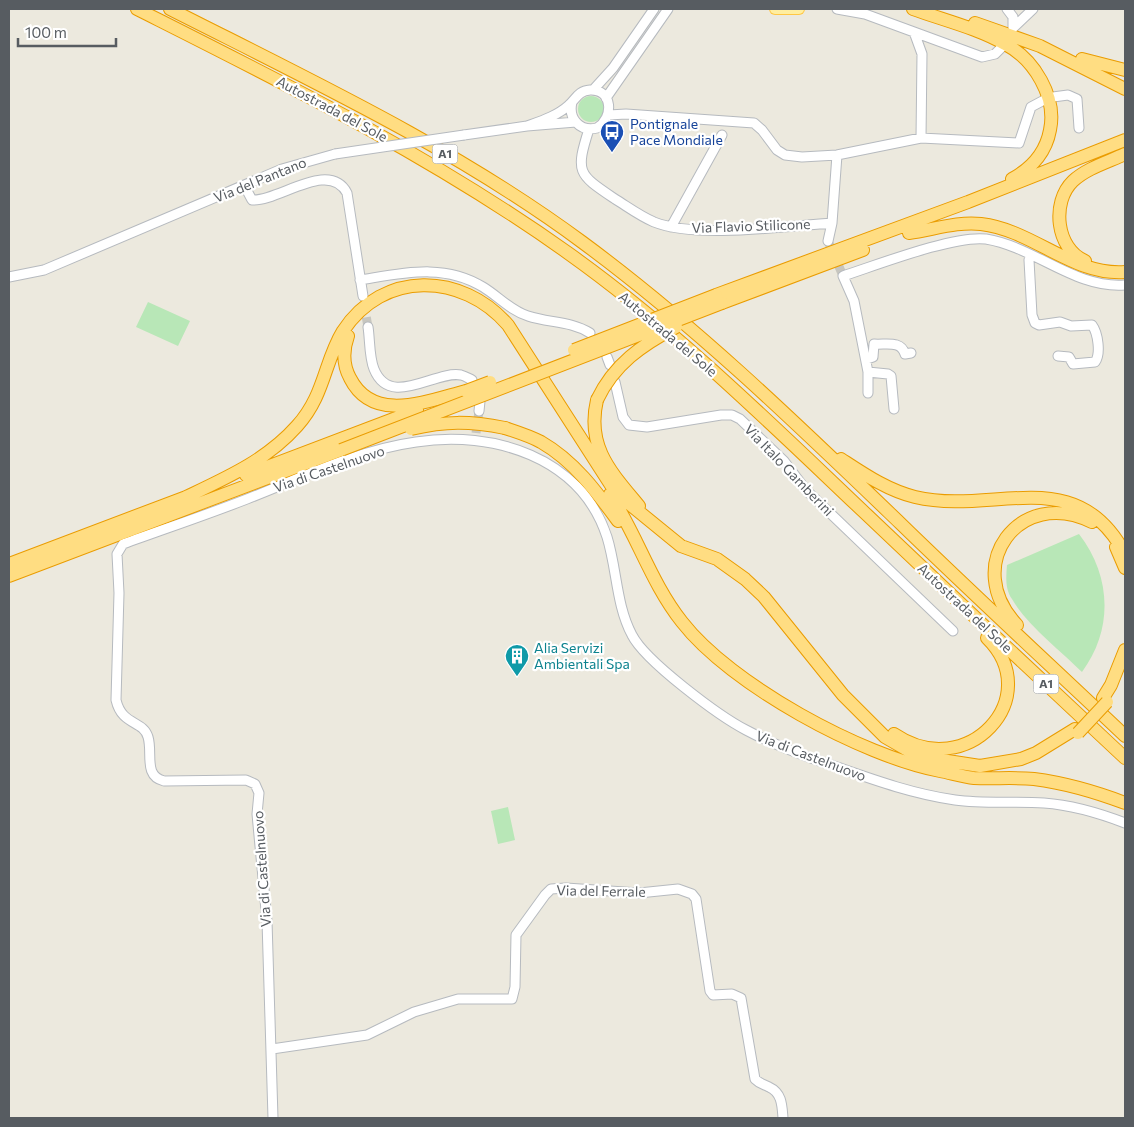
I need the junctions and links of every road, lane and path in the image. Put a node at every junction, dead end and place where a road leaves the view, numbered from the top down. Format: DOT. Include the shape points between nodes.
graph roads {
  1 [pos="137,9"];
  2 [pos="170,9"];
  3 [pos="654,9"];
  4 [pos="668,9"];
  5 [pos="775,9"];
  6 [pos="798,9"];
  7 [pos="805,9"];
  8 [pos="837,9"];
  9 [pos="912,9"];
  10 [pos="936,9"];
  11 [pos="1008,9"];
  12 [pos="1033,9"];
  13 [pos="914,32"];
  14 [pos="982,34"];
  15 [pos="938,41"];
  16 [pos="1040,46"];
  17 [pos="1002,47"];
  18 [pos="922,54"];
  19 [pos="1125,70"];
  20 [pos="1125,89"];
  21 [pos="594,90"];
  22 [pos="1125,94"];
  23 [pos="606,98"];
  24 [pos="572,102"];
  25 [pos="609,116"];
  26 [pos="576,122"];
  27 [pos="527,126"];
  28 [pos="1080,128"];
  29 [pos="589,129"];
  30 [pos="722,135"];
  31 [pos="921,138"];
  32 [pos="1125,140"];
  33 [pos="1125,149"];
  34 [pos="1125,154"];
  35 [pos="837,156"];
  36 [pos="244,185"];
  37 [pos="968,202"];
  38 [pos="832,223"];
  39 [pos="671,227"];
  40 [pos="909,233"];
  41 [pos="828,241"];
  42 [pos="1031,255"];
  43 [pos="1125,266"];
  44 [pos="1125,272"];
  45 [pos="9,277"];
  46 [pos="360,280"];
  47 [pos="1125,285"];
  48 [pos="363,296"];
  49 [pos="719,299"];
  50 [pos="368,327"];
  51 [pos="590,334"];
  52 [pos="911,353"];
  53 [pos="1058,356"];
  54 [pos="867,359"];
  55 [pos="868,372"];
  56 [pos="615,382"];
  57 [pos="469,386"];
  58 [pos="868,393"];
  59 [pos="480,401"];
  60 [pos="894,409"];
  61 [pos="479,411"];
  62 [pos="817,444"];
  63 [pos="341,450"];
  64 [pos="186,497"];
  65 [pos="657,527"];
  66 [pos="642,554"];
  67 [pos="1125,554"];
  68 [pos="9,564"];
  69 [pos="1125,568"];
  70 [pos="9,576"];
  71 [pos="968,610"];
  72 [pos="953,630"];
  73 [pos="1125,650"];
  74 [pos="1047,662"];
  75 [pos="1125,669"];
  76 [pos="1105,700"];
  77 [pos="854,707"];
  78 [pos="1077,731"];
  79 [pos="1125,736"];
  80 [pos="1125,758"];
  81 [pos="952,774"];
  82 [pos="1125,804"];
  83 [pos="1125,823"];
  84 [pos="272,1049"];
  85 [pos="273,1118"];
  86 [pos="783,1118"];
  1 -- 71 [label="highway, Autostrada del Sole / A1" via="372,129 488,198 570,254 707,366"];
  2 -- 62 [label="highway, Autostrada del Sole / A1" via="410,134 494,183 572,235 684,322"];
  3 -- 21 [label="street, Via del Pantano"];
  4 -- 23 [label="street"];
  5 -- 6 [label="main road"];
  6 -- 7 [label="street"];
  8 -- 13 [label="street" via="865,14"];
  9 -- 14 [label="highway"];
  10 -- 16 [label="highway"];
  11 -- 12 [label="street" via="1013,17 1013,28"];
  13 -- 15 [label="street"];
  13 -- 18 [label="street"];
  14 -- 22 [label="highway" via="1011,41 1078,68"];
  14 -- 37 [label="highway" via="1010,47 1032,70 1048,94 1052,123 1045,147 1029,168"];
  15 -- 17 [label="street" via="984,57 995,54"];
  15 -- 18 [label="street"];
  16 -- 19 [label="highway"];
  16 -- 20 [label="highway"];
  18 -- 31 [label="street"];
  21 -- 23 [label="street"];
  21 -- 24 [label="street, Via del Pantano" via="582,92"];
  23 -- 25 [label="street"];
  24 -- 26 [label="street" via="571,111"];
  24 -- 27 [label="street, Via del Pantano" via="560,112"];
  25 -- 29 [label="street" via="601,126"];
  25 -- 35 [label="street" via="626,114 754,123 785,155"];
  26 -- 27 [label="street, Via del Pantano"];
  26 -- 29 [label="street"];
  27 -- 36 [label="street, Via del Pantano, bridge" via="335,154 282,169"];
  28 -- 31 [label="street" via="1077,99 1068,95 1050,98 1031,107 1019,143"];
  29 -- 39 [label="street, Via Flavio Stilicone" via="580,165 587,180 642,216"];
  30 -- 39 [label="street, Via Flavio Stilicone"];
  31 -- 35 [label="street"];
  32 -- 37 [label="highway"];
  33 -- 40 [label="highway"];
  34 -- 43 [label="highway" via="1082,174 1071,183 1059,214 1060,231 1068,248 1079,258 1108,267"];
  35 -- 38 [label="street"];
  36 -- 45 [label="street, Via del Pantano" via="44,270"];
  36 -- 46 [label="street" via="252,200 259,200 322,179 337,182 347,193"];
  37 -- 49 [label="highway"];
  38 -- 39 [label="street, Via Flavio Stilicone" via="707,230"];
  38 -- 41 [label="street"];
  40 -- 44 [label="highway" via="980,224 1023,237 1095,271"];
  40 -- 49 [label="highway"];
  42 -- 47 [label="street" via="1092,283"];
  42 -- 53 [label="street" via="1032,315 1035,323 1092,325 1095,329 1098,355 1095,362 1078,365 1073,364 1069,357"];
  42 -- 54 [label="street" via="994,241 967,239 843,276 854,301"];
  46 -- 48 [label="street"];
  46 -- 51 [label="street" via="416,271 442,271 468,278 527,316 580,327"];
  49 -- 57 [label="highway, bridge"];
  49 -- 63 [label="highway, bridge"];
  49 -- 65 [label="highway, bridge" via="639,348 610,376 597,400 593,426 601,454"];
  50 -- 57 [label="street" via="374,368 388,384 409,387 462,375"];
  52 -- 54 [label="street" via="905,354 901,345 874,344 873,357"];
  54 -- 55 [label="street"];
  55 -- 58 [label="street"];
  55 -- 60 [label="street" via="891,376"];
  56 -- 72 [label="street, Via Italo Gamberini" via="622,417 629,425 646,427 721,415 740,419 784,461 806,490"];
  57 -- 64 [label="highway"];
  57 -- 66 [label="highway" via="396,407 371,401 359,392 348,373 344,350 353,325 371,307 398,293 426,289 456,292 494,314 519,346 618,506"];
  59 -- 61 [label="street"];
  62 -- 67 [label="highway" via="881,485 915,497 945,501 1034,497 1067,501 1106,525"];
  62 -- 74 [label="highway, Autostrada del Sole / A1"];
  63 -- 66 [label="highway, bridge" via="439,422 471,422 505,428 540,441 587,479"];
  63 -- 70 [label="highway"];
  64 -- 65 [label="highway" via="258,460 296,427 314,402 342,333 362,310 383,296 410,287 443,286 457,289 490,306 508,325 609,484 621,499"];
  64 -- 68 [label="highway"];
  65 -- 77 [label="highway" via="681,546 717,559 745,579"];
  66 -- 81 [label="highway" via="657,586 681,622 705,649 743,678 786,706 852,741 896,760"];
  69 -- 74 [label="highway" via="1108,536 1095,523 1080,516 1057,512 1036,516 1022,522 1006,536 999,548 994,571 1000,601 1009,616 1046,653"];
  71 -- 77 [label="highway" via="969,620 994,646 1002,660 1007,680 1004,705 998,718 982,736 958,748 922,747 897,737"];
  71 -- 80 [label="highway, Autostrada del Sole / A1"];
  73 -- 76 [label="highway"];
  74 -- 79 [label="highway, Autostrada del Sole / A1"];
  75 -- 76 [label="highway"];
  76 -- 78 [label="highway"];
  77 -- 78 [label="highway" via="896,745 928,758 963,765 980,766 1022,759"];
  78 -- 81 [label="highway" via="1050,753 1024,764 992,772"];
  81 -- 82 [label="highway" via="1061,784"];
  83 -- 84 [label="street, Via di Castelnuovo" via="1094,812 1047,803 959,801 915,793 790,751 744,729 673,678 632,637 613,574 608,540 587,497 567,476 544,460 475,437 415,442 383,449 119,547 117,554 116,700 122,716 144,729 147,735 151,773 164,781 246,780 258,788"];
  84 -- 85 [label="street, Via di Castelnuovo"];
  84 -- 86 [label="street, Via del Ferrale" via="367,1035 414,1012 458,999 512,1000 516,935 551,889 639,892 678,889 692,894 696,900 710,991 713,995 732,994 741,998 755,1079 777,1093"];
}
